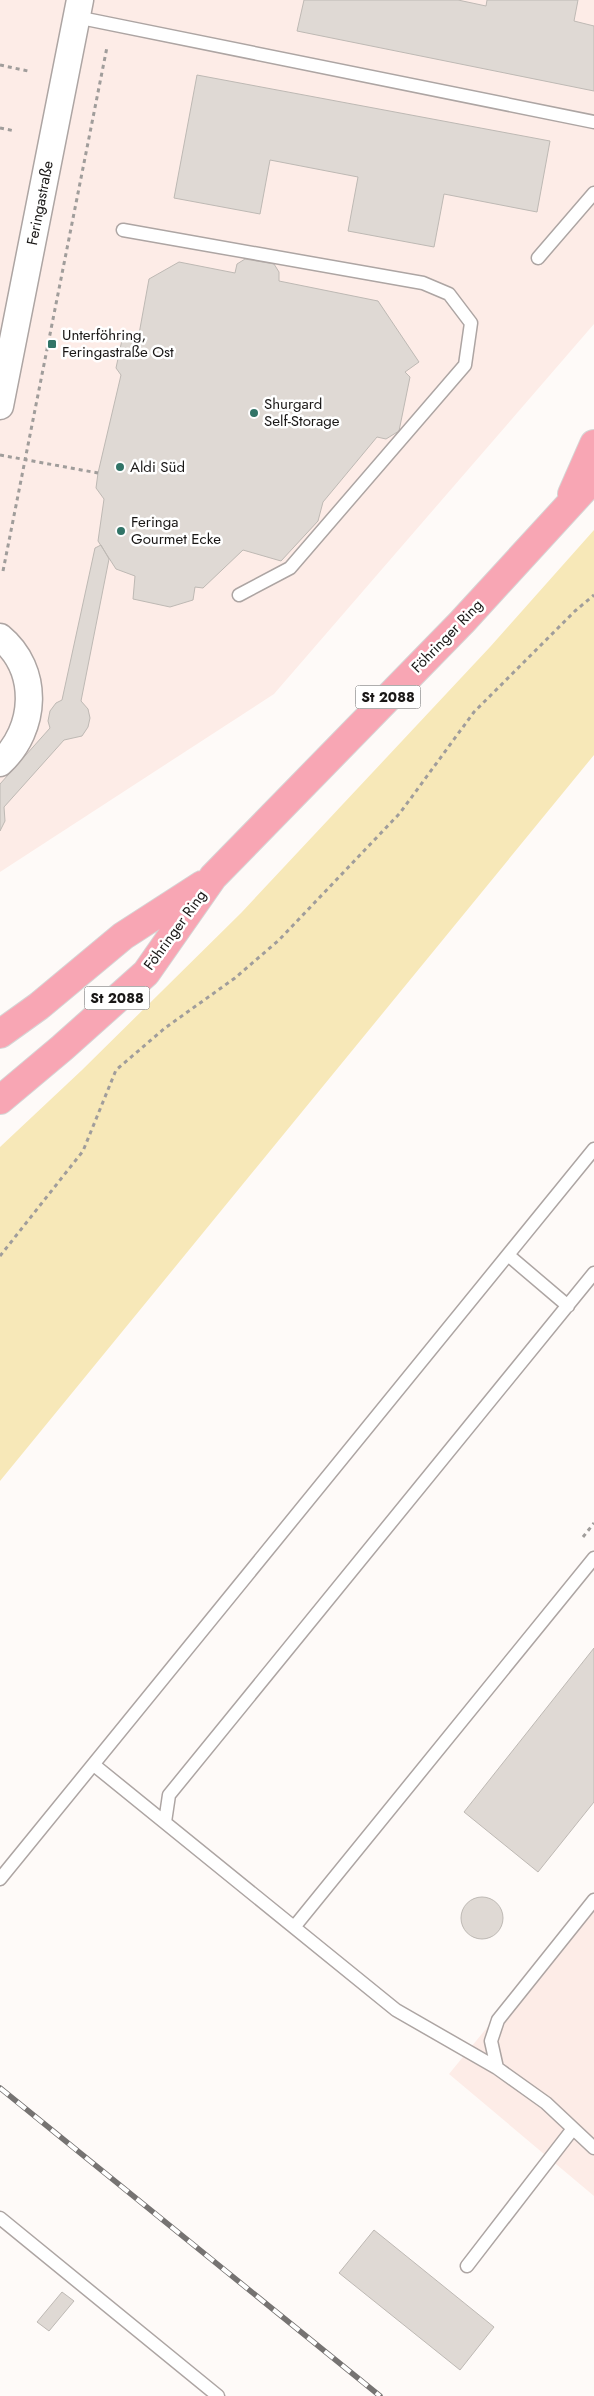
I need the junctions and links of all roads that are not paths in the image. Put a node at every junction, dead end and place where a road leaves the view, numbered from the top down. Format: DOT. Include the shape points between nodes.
graph roads {
  1 [pos="78,8"];
  2 [pos="594,122"];
  3 [pos="594,193"];
  4 [pos="123,230"];
  5 [pos="538,258"];
  6 [pos="0,406"];
  7 [pos="594,444"];
  8 [pos="594,478"];
  9 [pos="562,515"];
  10 [pos="239,595"];
  11 [pos="0,636"];
  12 [pos="0,763"];
  13 [pos="213,877"];
  14 [pos="0,1034"];
  15 [pos="0,1100"];
  16 [pos="594,1149"];
  17 [pos="508,1255"];
  18 [pos="594,1273"];
  19 [pos="568,1306"];
  20 [pos="594,1558"];
  21 [pos="94,1765"];
  22 [pos="165,1822"];
  23 [pos="0,1879"];
  24 [pos="594,1900"];
  25 [pos="295,1926"];
  26 [pos="497,2068"];
  27 [pos="572,2130"];
  28 [pos="594,2148"];
  29 [pos="0,2218"];
  30 [pos="467,2266"];
  31 [pos="218,2396"];
  1 -- 2 [label="lane" via="112,24"];
  1 -- 6 [label="street, Feringastraße"];
  3 -- 5 [label="lane"];
  4 -- 10 [label="lane" via="423,283 449,294 471,323 465,365 290,568"];
  7 -- 9 [label="highway"];
  8 -- 9 [label="highway, Föhringer Ring / St 2088"];
  9 -- 13 [label="highway, Föhringer Ring / St 2088"];
  11 -- 12 [label="street" via="17,655 29,689 30,707 18,741"];
  13 -- 14 [label="highway, Föhringer Ring / St 2088" via="122,936 39,1006"];
  13 -- 15 [label="highway, Föhringer Ring / St 2088" via="146,972"];
  16 -- 17 [label="lane"];
  17 -- 19 [label="lane"];
  17 -- 21 [label="lane"];
  18 -- 19 [label="lane"];
  19 -- 22 [label="lane" via="170,1795"];
  20 -- 25 [label="lane"];
  21 -- 22 [label="lane"];
  21 -- 23 [label="lane"];
  22 -- 25 [label="lane"];
  24 -- 26 [label="lane" via="498,2020 491,2041"];
  25 -- 26 [label="lane" via="396,2010"];
  26 -- 27 [label="lane" via="546,2103"];
  27 -- 28 [label="lane"];
  27 -- 30 [label="lane"];
  29 -- 31 [label="lane"];
}
